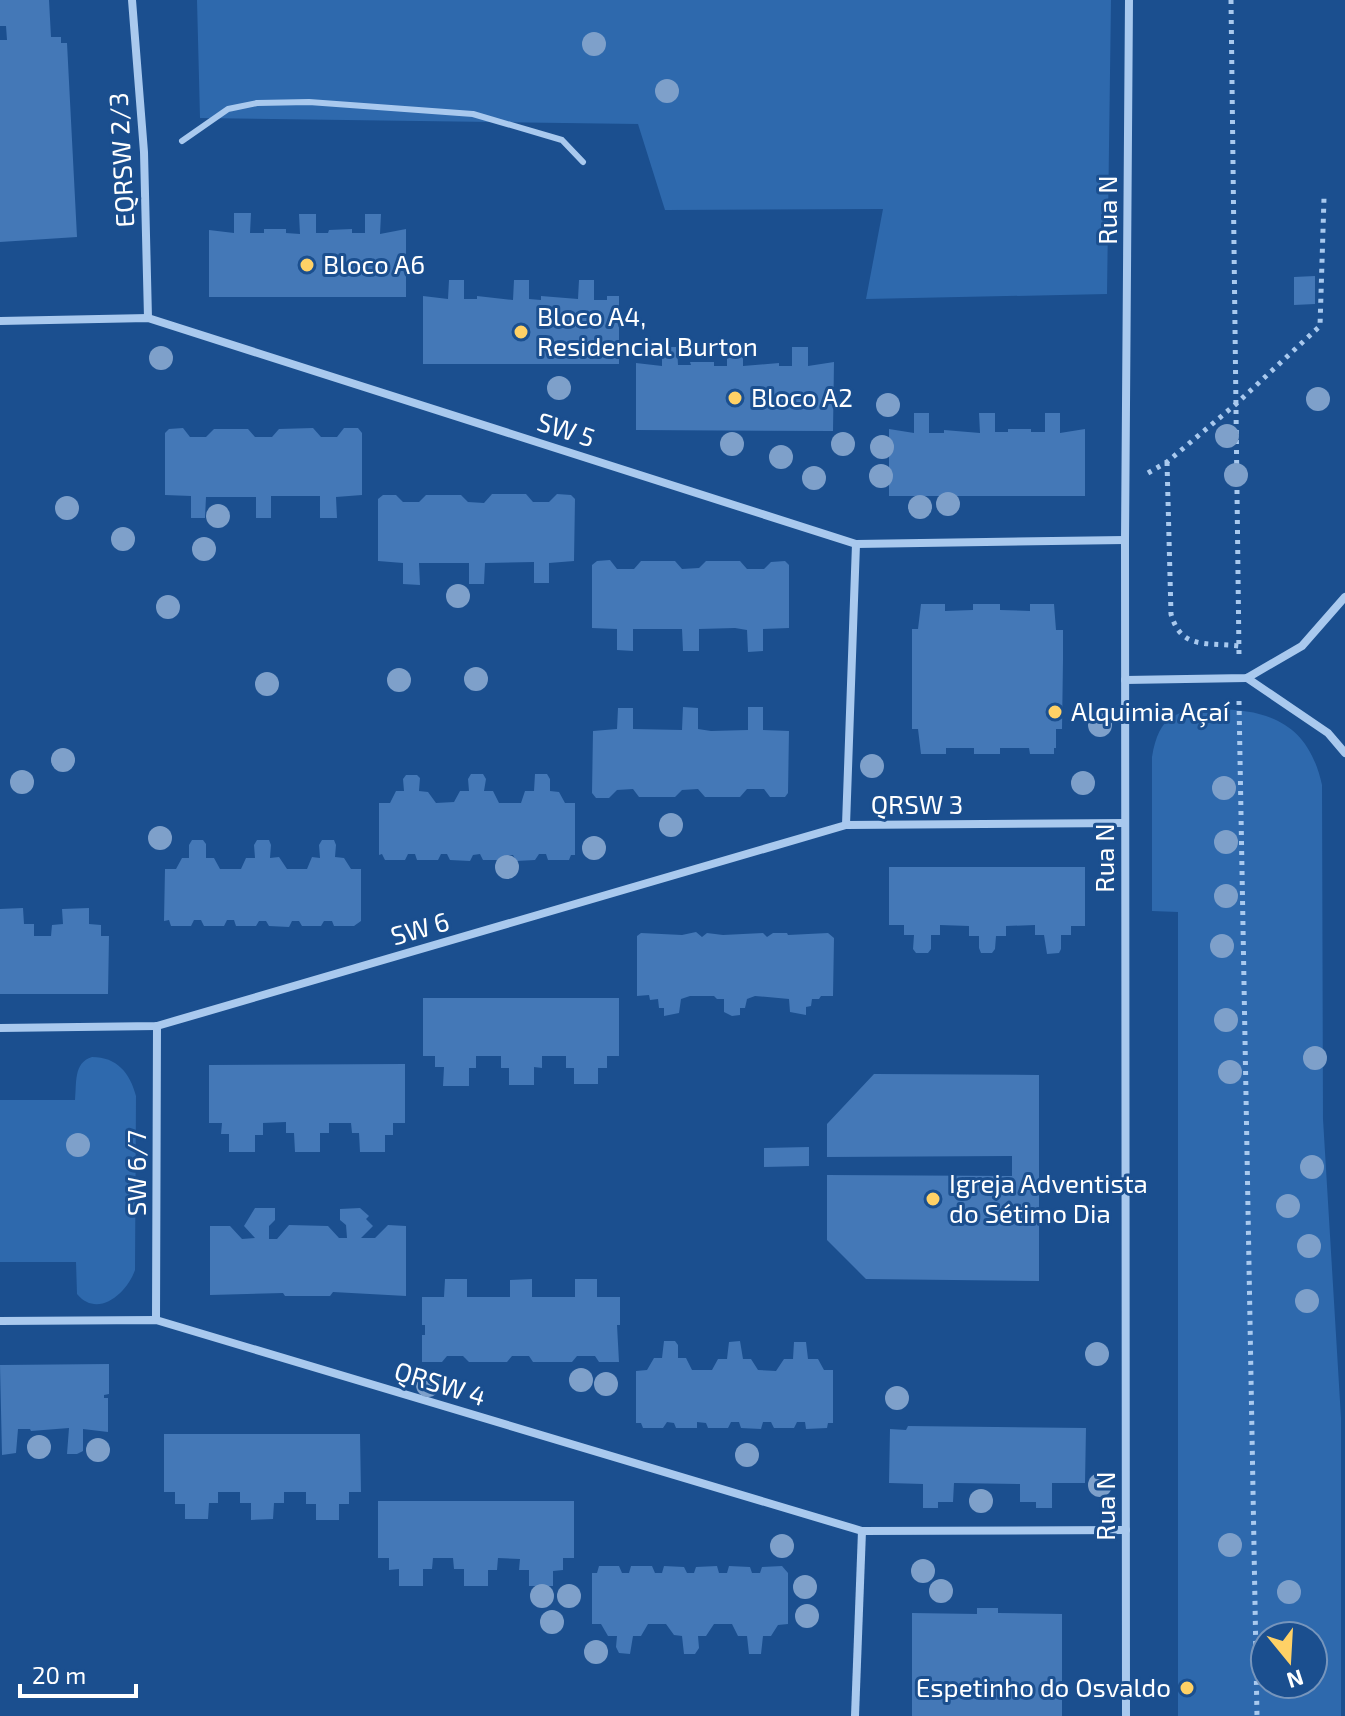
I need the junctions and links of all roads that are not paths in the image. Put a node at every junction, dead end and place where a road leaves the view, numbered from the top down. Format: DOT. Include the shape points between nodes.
graph roads {
  1 [pos="132,0"];
  2 [pos="1129,0"];
  3 [pos="182,141"];
  4 [pos="583,162"];
  5 [pos="148,318"];
  6 [pos="0,321"];
  7 [pos="1125,540"];
  8 [pos="856,544"];
  9 [pos="1345,597"];
  10 [pos="1243,678"];
  11 [pos="1125,680"];
  12 [pos="1345,753"];
  13 [pos="1125,823"];
  14 [pos="846,825"];
  15 [pos="157,1026"];
  16 [pos="0,1028"];
  17 [pos="156,1320"];
  18 [pos="0,1321"];
  19 [pos="1126,1530"];
  20 [pos="862,1531"];
  21 [pos="855,1716"];
  22 [pos="1126,1716"];
  1 -- 5 [label="street, EQRSW 2/3" via="144,152"];
  2 -- 7 [label="street, Rua N"];
  3 -- 4 [label="lane" via="228,109 309,102 473,114 562,140"];
  5 -- 6 [label="street, SW 5"];
  5 -- 8 [label="street, SW 5"];
  7 -- 8 [label="street, SW 5"];
  7 -- 11 [label="street, Rua N"];
  8 -- 14 [label="street, QRSW 3"];
  9 -- 10 [label="street" via="1302,646"];
  10 -- 11 [label="street"];
  10 -- 12 [label="street" via="1328,733"];
  11 -- 13 [label="street, Rua N"];
  13 -- 14 [label="street, QRSW 3"];
  13 -- 19 [label="street, Rua N"];
  14 -- 15 [label="street, SW 6"];
  15 -- 16 [label="street, SW 6"];
  15 -- 17 [label="street, SW 6/7"];
  17 -- 18 [label="street, QRSW 4"];
  17 -- 20 [label="street, QRSW 4"];
  19 -- 20 [label="street, QRSW 4"];
  19 -- 22 [label="street, Rua N"];
  20 -- 21 [label="street"];
}
